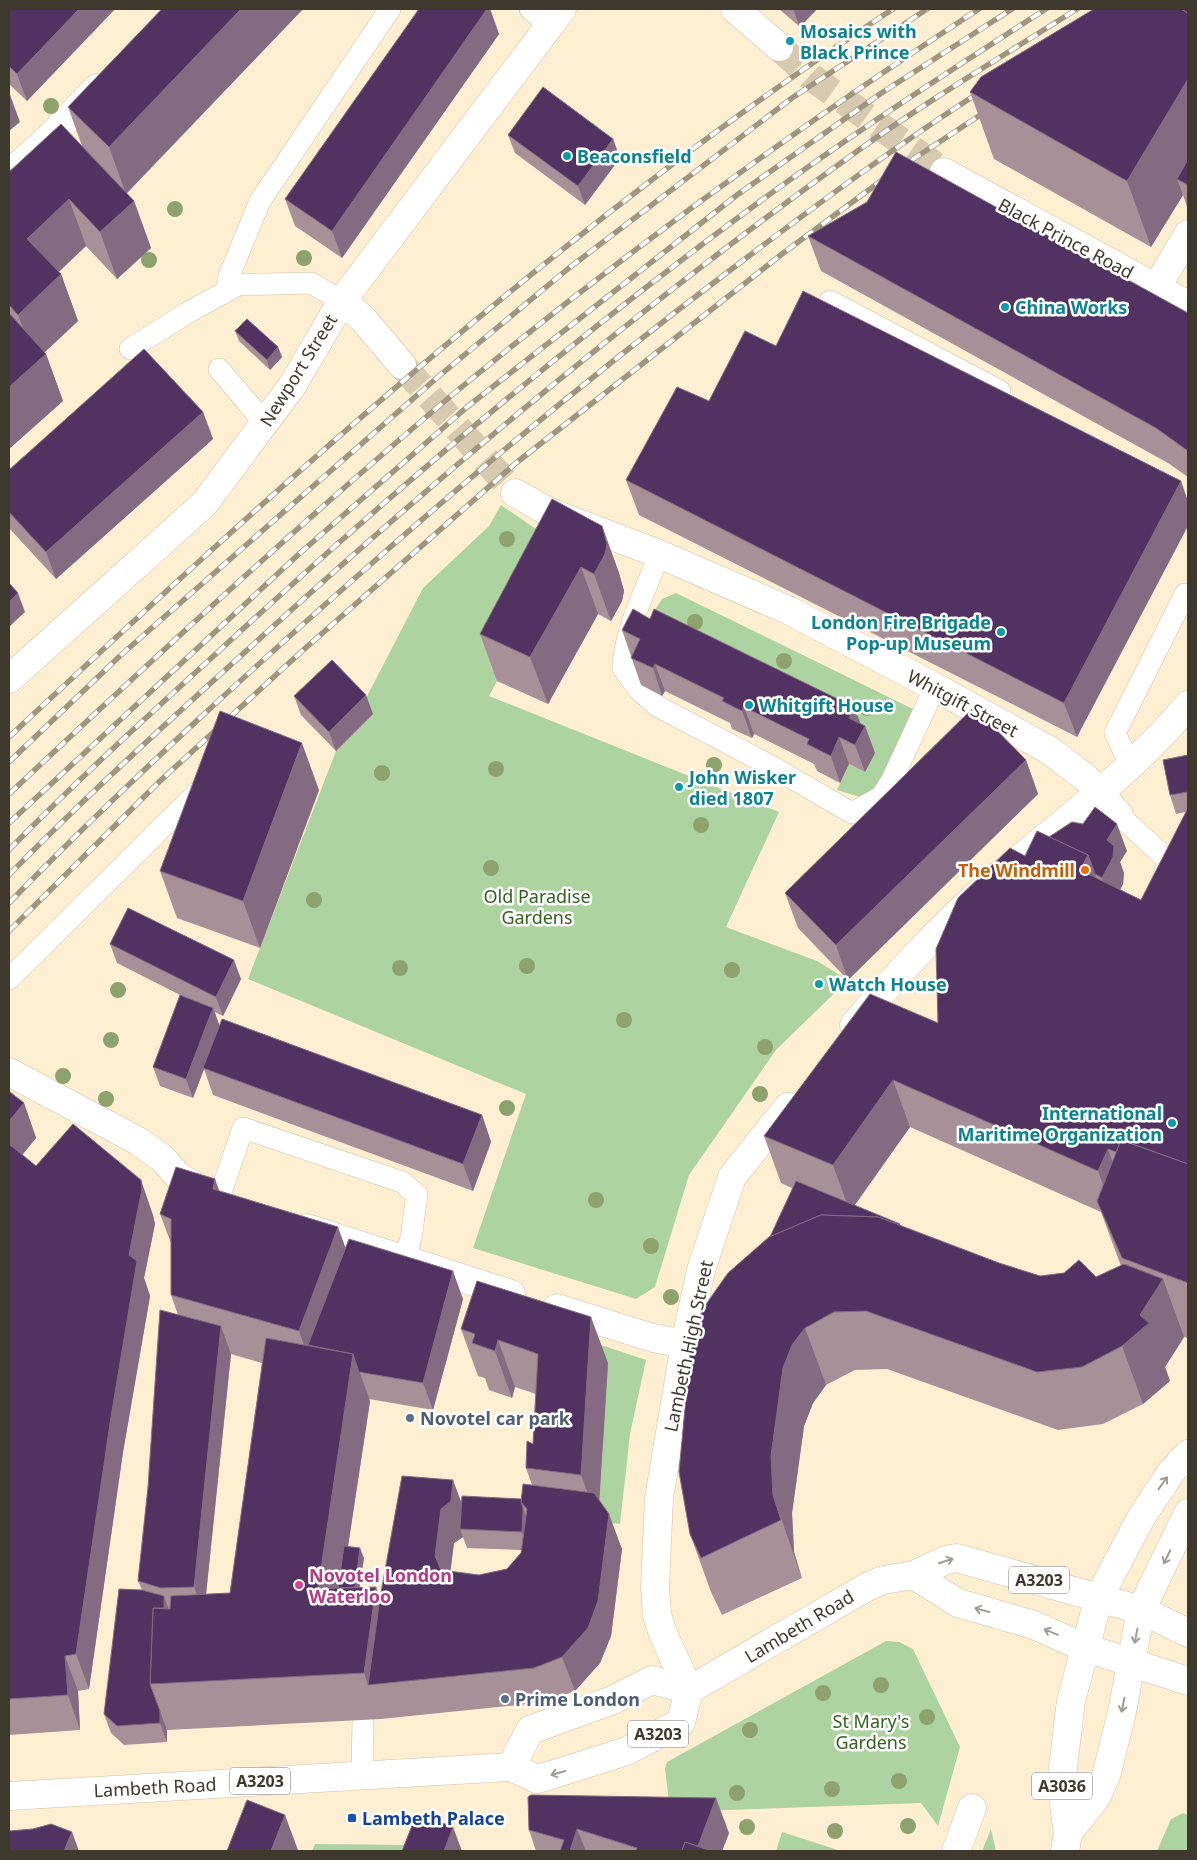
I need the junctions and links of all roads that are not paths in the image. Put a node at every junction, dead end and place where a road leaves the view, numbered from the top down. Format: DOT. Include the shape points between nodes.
graph roads {
  1 [pos="390,9"];
  2 [pos="735,9"];
  3 [pos="547,14"];
  4 [pos="779,47"];
  5 [pos="115,70"];
  6 [pos="944,172"];
  7 [pos="9,174"];
  8 [pos="1188,234"];
  9 [pos="240,284"];
  10 [pos="1158,287"];
  11 [pos="342,301"];
  12 [pos="830,301"];
  13 [pos="1188,305"];
  14 [pos="130,349"];
  15 [pos="402,365"];
  16 [pos="219,369"];
  17 [pos="1020,402"];
  18 [pos="265,423"];
  19 [pos="515,493"];
  20 [pos="659,554"];
  21 [pos="1185,594"];
  22 [pos="9,679"];
  23 [pos="934,687"];
  24 [pos="1188,705"];
  25 [pos="1131,766"];
  26 [pos="200,790"];
  27 [pos="1100,793"];
  28 [pos="1119,815"];
  29 [pos="1162,885"];
  30 [pos="9,979"];
  31 [pos="840,1041"];
  32 [pos="9,1072"];
  33 [pos="805,1084"];
  34 [pos="219,1198"];
  35 [pos="245,1207"];
  36 [pos="280,1219"];
  37 [pos="405,1258"];
  38 [pos="685,1344"];
  39 [pos="1188,1454"];
  40 [pos="1188,1513"];
  41 [pos="914,1575"];
  42 [pos="1098,1597"];
  43 [pos="1141,1610"];
  44 [pos="1188,1633"];
  45 [pos="1083,1647"];
  46 [pos="1131,1663"];
  47 [pos="1188,1681"];
  48 [pos="689,1690"];
  49 [pos="363,1720"];
  50 [pos="511,1767"];
  51 [pos="362,1774"];
  52 [pos="9,1796"];
  53 [pos="972,1808"];
  54 [pos="1066,1842"];
  55 [pos="956,1851"];
  1 -- 9 [label="lane" via="260,201 229,276 228,285"];
  2 -- 4 [label="street"];
  3 -- 11 [label="street, Newport Street"];
  5 -- 7 [label="street"];
  6 -- 10 [label="street, Black Prince Road"];
  8 -- 10 [label="street"];
  9 -- 11 [label="lane" via="312,283"];
  9 -- 14 [label="lane"];
  10 -- 13 [label="street, Black Prince Road"];
  11 -- 15 [label="street" via="364,319"];
  11 -- 18 [label="street, Newport Street" via="292,386"];
  12 -- 17 [label="lane"];
  16 -- 18 [label="lane"];
  18 -- 22 [label="street, Newport Street" via="204,504"];
  19 -- 20 [label="street, Whitgift Street" via="547,511"];
  20 -- 23 [label="street, Whitgift Street" via="788,610"];
  20 -- 23 [label="lane" via="628,631 623,668 657,706 852,813 881,797 892,780"];
  21 -- 25 [label="lane" via="1115,733"];
  23 -- 27 [label="street, Whitgift Street" via="1049,750"];
  24 -- 25 [label="street"];
  25 -- 27 [label="street"];
  26 -- 30 [label="lane"];
  27 -- 28 [label="street, Whitgift Street"];
  27 -- 31 [label="street" via="989,884 909,960"];
  28 -- 29 [label="lane, Whitgift Street" via="1168,860"];
  32 -- 34 [label="street" via="138,1141 162,1158 180,1178"];
  33 -- 38 [label="street, Lambeth High Street" via="732,1177 701,1270"];
  34 -- 35 [label="street"];
  34 -- 37 [label="lane" via="243,1128 402,1182 417,1195"];
  36 -- 37 [label="street"];
  37 -- 38 [label="street" via="652,1338"];
  38 -- 48 [label="street, Lambeth High Street" via="659,1498 655,1588 657,1615 663,1634"];
  42 -- 39 [label="street, A3036, one-way" via="1142,1516 1172,1471"];
  40 -- 43 [label="street, A3036, one-way"];
  41 -- 42 [label="street, Lambeth Road / A3203, one-way" via="957,1558"];
  45 -- 41 [label="street, A3203, one-way" via="1034,1625 958,1603"];
  41 -- 48 [label="street, Lambeth Road / A3203" via="884,1580 867,1587"];
  42 -- 43 [label="street, Lambeth Road / A3203"];
  42 -- 45 [label="street, A3036"];
  43 -- 44 [label="street, A3203"];
  43 -- 46 [label="street, A3036, one-way"];
  45 -- 46 [label="street"];
  45 -- 54 [label="street, A3036" via="1071,1701 1062,1784"];
  46 -- 47 [label="street"];
  46 -- 54 [label="street, A3036, one-way" via="1106,1776 1096,1798"];
  48 -- 50 [label="street, A3203" via="652,1680 613,1700 530,1730"];
  48 -- 50 [label="street, Lambeth Road / A3203, one-way" via="681,1722 627,1751 537,1778"];
  49 -- 51 [label="lane"];
  50 -- 51 [label="street, Lambeth Road / A3203"];
  51 -- 52 [label="street, Lambeth Road / A3203"];
  53 -- 55 [label="street"];
}
